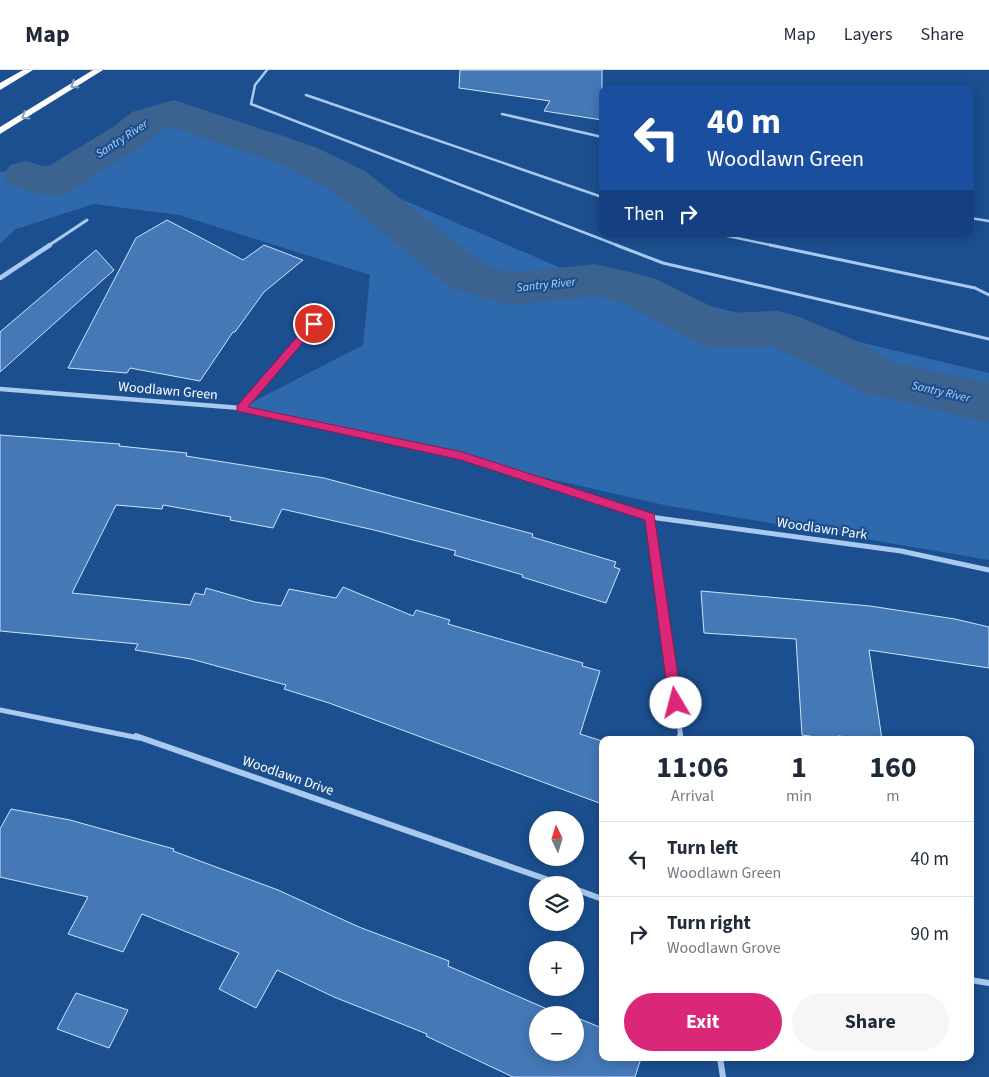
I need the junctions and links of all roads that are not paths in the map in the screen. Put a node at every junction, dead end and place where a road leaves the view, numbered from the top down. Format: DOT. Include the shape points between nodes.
graph roads {
  1 [pos="29,70"];
  2 [pos="99,70"];
  3 [pos="267,70"];
  4 [pos="0,87"];
  5 [pos="306,95"];
  6 [pos="502,114"];
  7 [pos="0,131"];
  8 [pos="599,136"];
  9 [pos="599,197"];
  10 [pos="974,219"];
  11 [pos="87,220"];
  12 [pos="989,221"];
  13 [pos="732,237"];
  14 [pos="0,278"];
  15 [pos="989,295"];
  16 [pos="314,324"];
  17 [pos="989,339"];
  18 [pos="0,389"];
  19 [pos="241,408"];
  20 [pos="650,517"];
  21 [pos="989,570"];
  22 [pos="0,710"];
  23 [pos="680,736"];
  24 [pos="537,876"];
  25 [pos="584,892"];
  26 [pos="599,898"];
  27 [pos="974,981"];
  28 [pos="989,983"];
  29 [pos="720,1061"];
  30 [pos="722,1077"];
  1 -- 4 [label="highway"];
  2 -- 7 [label="highway, one-way"];
  3 -- 17 [label="lane" via="255,85 251,104 663,263"];
  5 -- 9 [label="lane"];
  6 -- 8 [label="lane"];
  10 -- 12 [label="lane"];
  11 -- 14 [label="street"];
  13 -- 15 [label="lane" via="975,288"];
  16 -- 19 [label="street"];
  18 -- 19 [label="street, Woodlawn Green"];
  19 -- 20 [label="street, Woodlawn Green" via="462,456"];
  20 -- 21 [label="street, Woodlawn Park" via="901,551"];
  20 -- 23 [label="street"];
  22 -- 24 [label="street, Woodlawn Drive" via="132,735"];
  25 -- 26 [label="street"];
  27 -- 28 [label="street"];
  29 -- 30 [label="street"];
}
